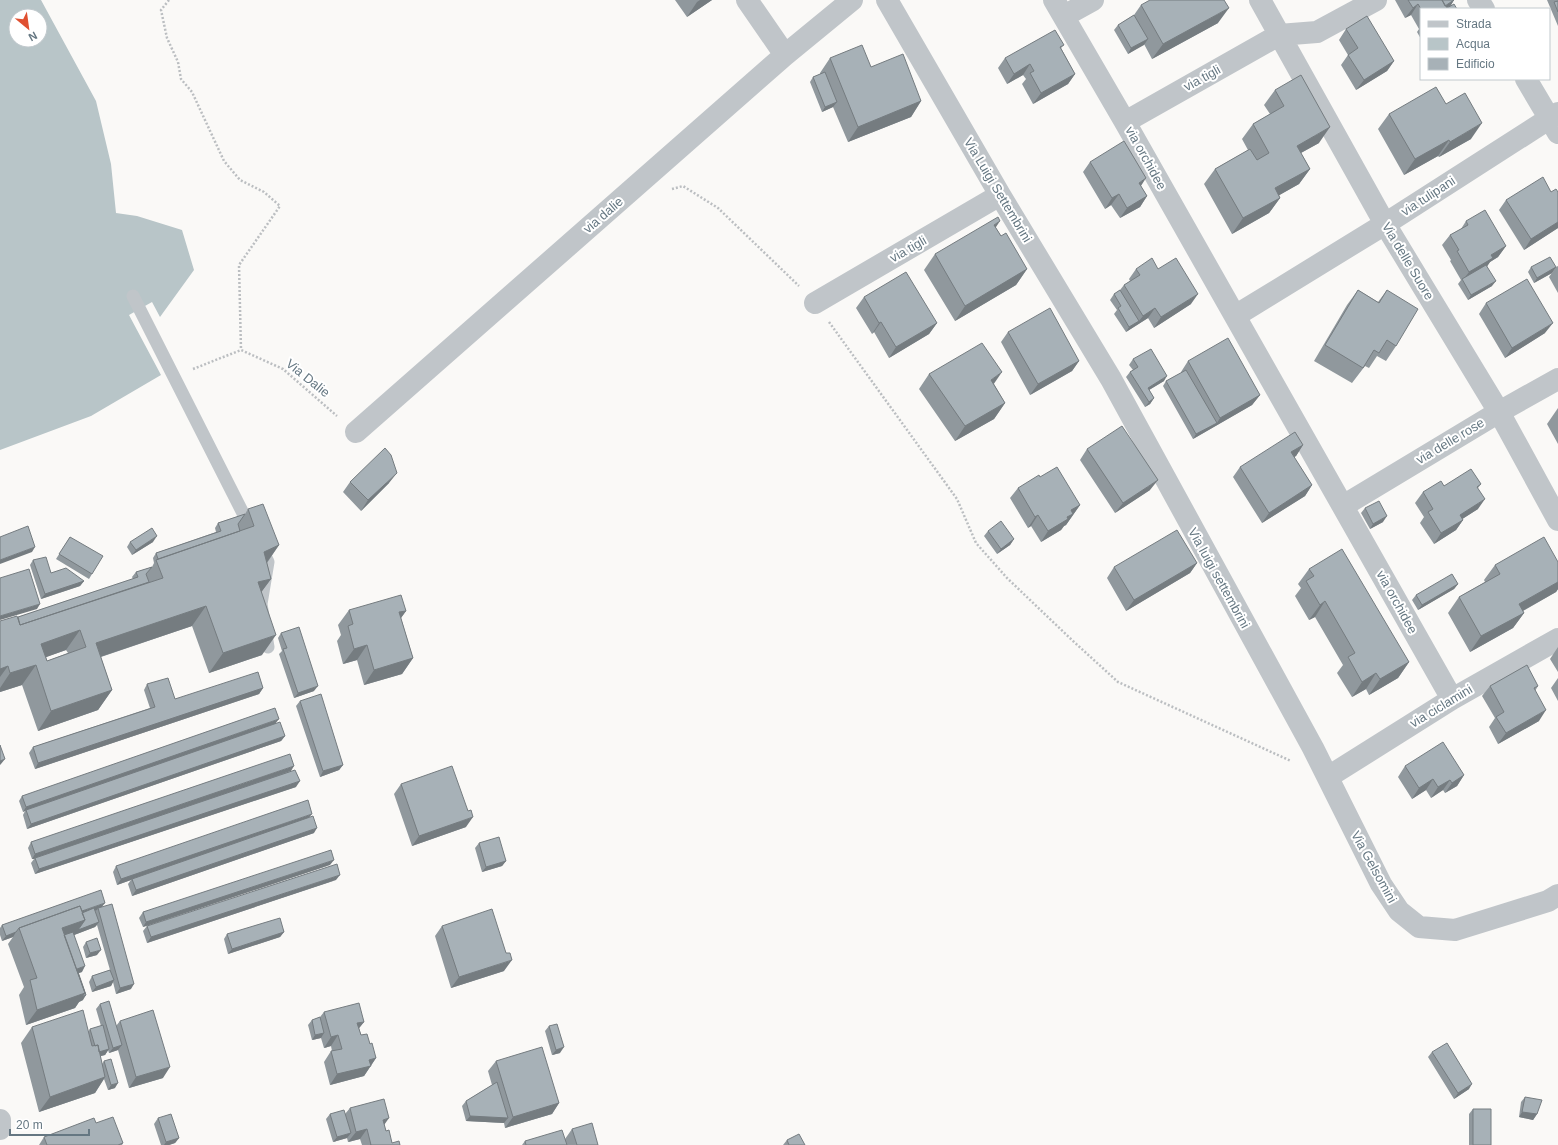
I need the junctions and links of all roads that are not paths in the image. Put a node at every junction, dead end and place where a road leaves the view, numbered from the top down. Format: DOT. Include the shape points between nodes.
graph roads {
  1 [pos="747,0"];
  2 [pos="852,0"];
  3 [pos="887,0"];
  4 [pos="1093,0"];
  5 [pos="1260,0"];
  6 [pos="1376,0"];
  7 [pos="1059,8"];
  8 [pos="1279,35"];
  9 [pos="785,56"];
  10 [pos="1527,80"];
  11 [pos="1555,121"];
  12 [pos="1125,122"];
  13 [pos="1000,196"];
  14 [pos="1385,224"];
  15 [pos="133,296"];
  16 [pos="815,303"];
  17 [pos="1235,316"];
  18 [pos="1111,379"];
  19 [pos="1558,379"];
  20 [pos="1499,412"];
  21 [pos="356,432"];
  22 [pos="1343,506"];
  23 [pos="1558,520"];
  24 [pos="1558,639"];
  25 [pos="268,647"];
  26 [pos="1452,699"];
  27 [pos="1328,777"];
  28 [pos="1558,895"];
  29 [pos="0,1120"];
  30 [pos="0,1129"];
  1 -- 9 [label="street"];
  2 -- 9 [label="street, via dalie"];
  3 -- 13 [label="street, Via Luigi Settembrini"];
  4 -- 7 [label="street"];
  5 -- 8 [label="street, Via delle Suore"];
  6 -- 8 [label="street" via="1317,32"];
  7 -- 12 [label="street, via orchidee"];
  8 -- 12 [label="street, via tigli"];
  8 -- 14 [label="street, Via delle Suore"];
  9 -- 21 [label="street, via dalie"];
  10 -- 11 [label="street"];
  11 -- 14 [label="street, via tulipani"];
  12 -- 17 [label="street, via orchidee"];
  13 -- 16 [label="street, via tigli"];
  13 -- 18 [label="street, Via Luigi Settembrini"];
  14 -- 17 [label="street, via tulipani"];
  14 -- 20 [label="street, Via delle Suore"];
  15 -- 25 [label="lane" via="268,562 261,604"];
  17 -- 22 [label="street, via orchidee"];
  18 -- 27 [label="street, Via luigi settembrini"];
  19 -- 20 [label="street, via delle rose"];
  20 -- 22 [label="street, via delle rose"];
  20 -- 23 [label="street, Via delle Suore"];
  22 -- 26 [label="street, via orchidee"];
  24 -- 26 [label="street, via ciclamini"];
  26 -- 27 [label="street, via ciclamini"];
  27 -- 28 [label="street, Via Gelsomini" via="1381,884 1399,911 1419,926 1455,930 1548,901"];
  29 -- 30 [label="street"];
}
